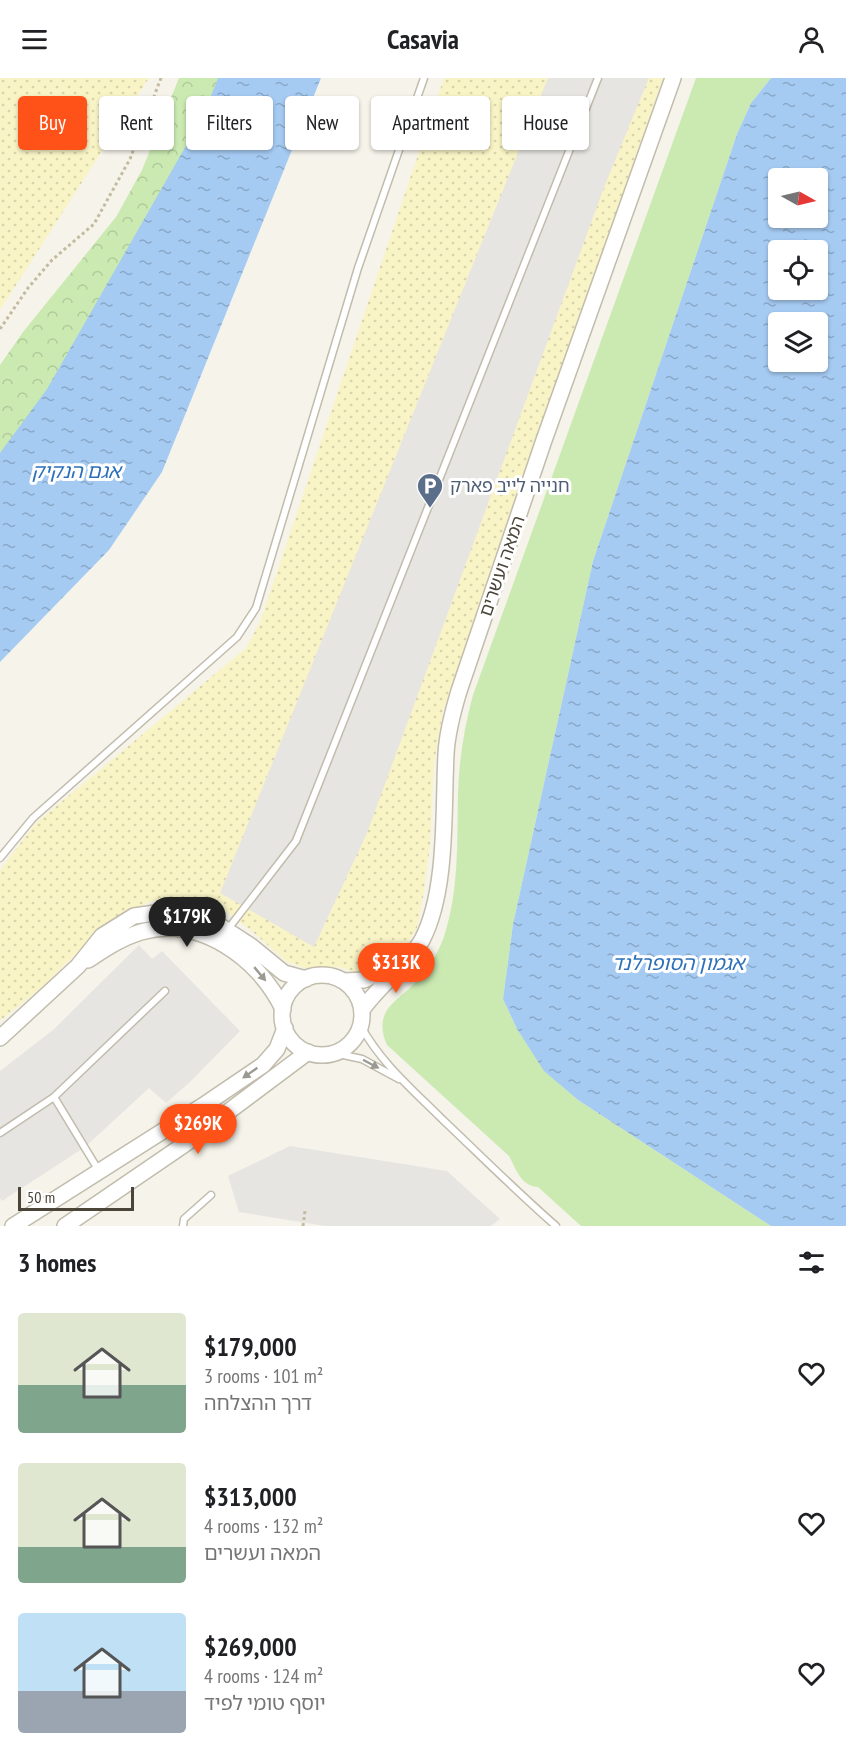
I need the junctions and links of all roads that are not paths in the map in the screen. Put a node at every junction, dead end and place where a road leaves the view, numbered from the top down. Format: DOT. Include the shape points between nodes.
graph roads {
  1 [pos="424,78"];
  2 [pos="598,78"];
  3 [pos="673,78"];
  4 [pos="0,858"];
  5 [pos="228,929"];
  6 [pos="407,959"];
  7 [pos="78,966"];
  8 [pos="306,979"];
  9 [pos="344,981"];
  10 [pos="165,991"];
  11 [pos="283,1009"];
  12 [pos="362,1010"];
  13 [pos="361,1026"];
  14 [pos="285,1028"];
  15 [pos="0,1038"];
  16 [pos="308,1052"];
  17 [pos="334,1053"];
  18 [pos="405,1082"];
  19 [pos="54,1097"];
  20 [pos="0,1133"];
  21 [pos="100,1171"];
  22 [pos="211,1196"];
  23 [pos="79,1220"];
  24 [pos="182,1224"];
  25 [pos="13,1226"];
  26 [pos="65,1226"];
  27 [pos="556,1226"];
  1 -- 4 [label="lane" via="358,268 256,608 237,637 33,818"];
  2 -- 5 [label="lane" via="296,841"];
  3 -- 6 [label="street, המאה ועשרים" via="459,691 446,752 440,872 428,925"];
  5 -- 7 [label="street" via="187,913 134,916 102,936"];
  5 -- 8 [label="street" via="284,973"];
  6 -- 9 [label="street, המאה ועשרים" via="364,980"];
  6 -- 12 [label="street, המאה ועשרים"];
  7 -- 11 [label="street, one-way" via="111,945 142,932 182,930 205,935 240,955 258,970"];
  7 -- 15 [label="street"];
  8 -- 9 [label="street" via="319,975"];
  8 -- 11 [label="street" via="291,991"];
  9 -- 12 [label="street" via="352,988"];
  10 -- 19 [label="lane"];
  11 -- 14 [label="street"];
  12 -- 13 [label="street"];
  13 -- 17 [label="street" via="346,1047"];
  13 -- 18 [label="lane" via="370,1044"];
  14 -- 16 [label="street" via="294,1043"];
  14 -- 21 [label="street, one-way" via="263,1065"];
  16 -- 17 [label="street"];
  16 -- 23 [label="street"];
  17 -- 18 [label="lane, one-way" via="362,1059"];
  18 -- 27 [label="lane"];
  19 -- 20 [label="lane"];
  19 -- 21 [label="lane"];
  21 -- 25 [label="street"];
  22 -- 24 [label="lane"];
  23 -- 26 [label="street"];
}
